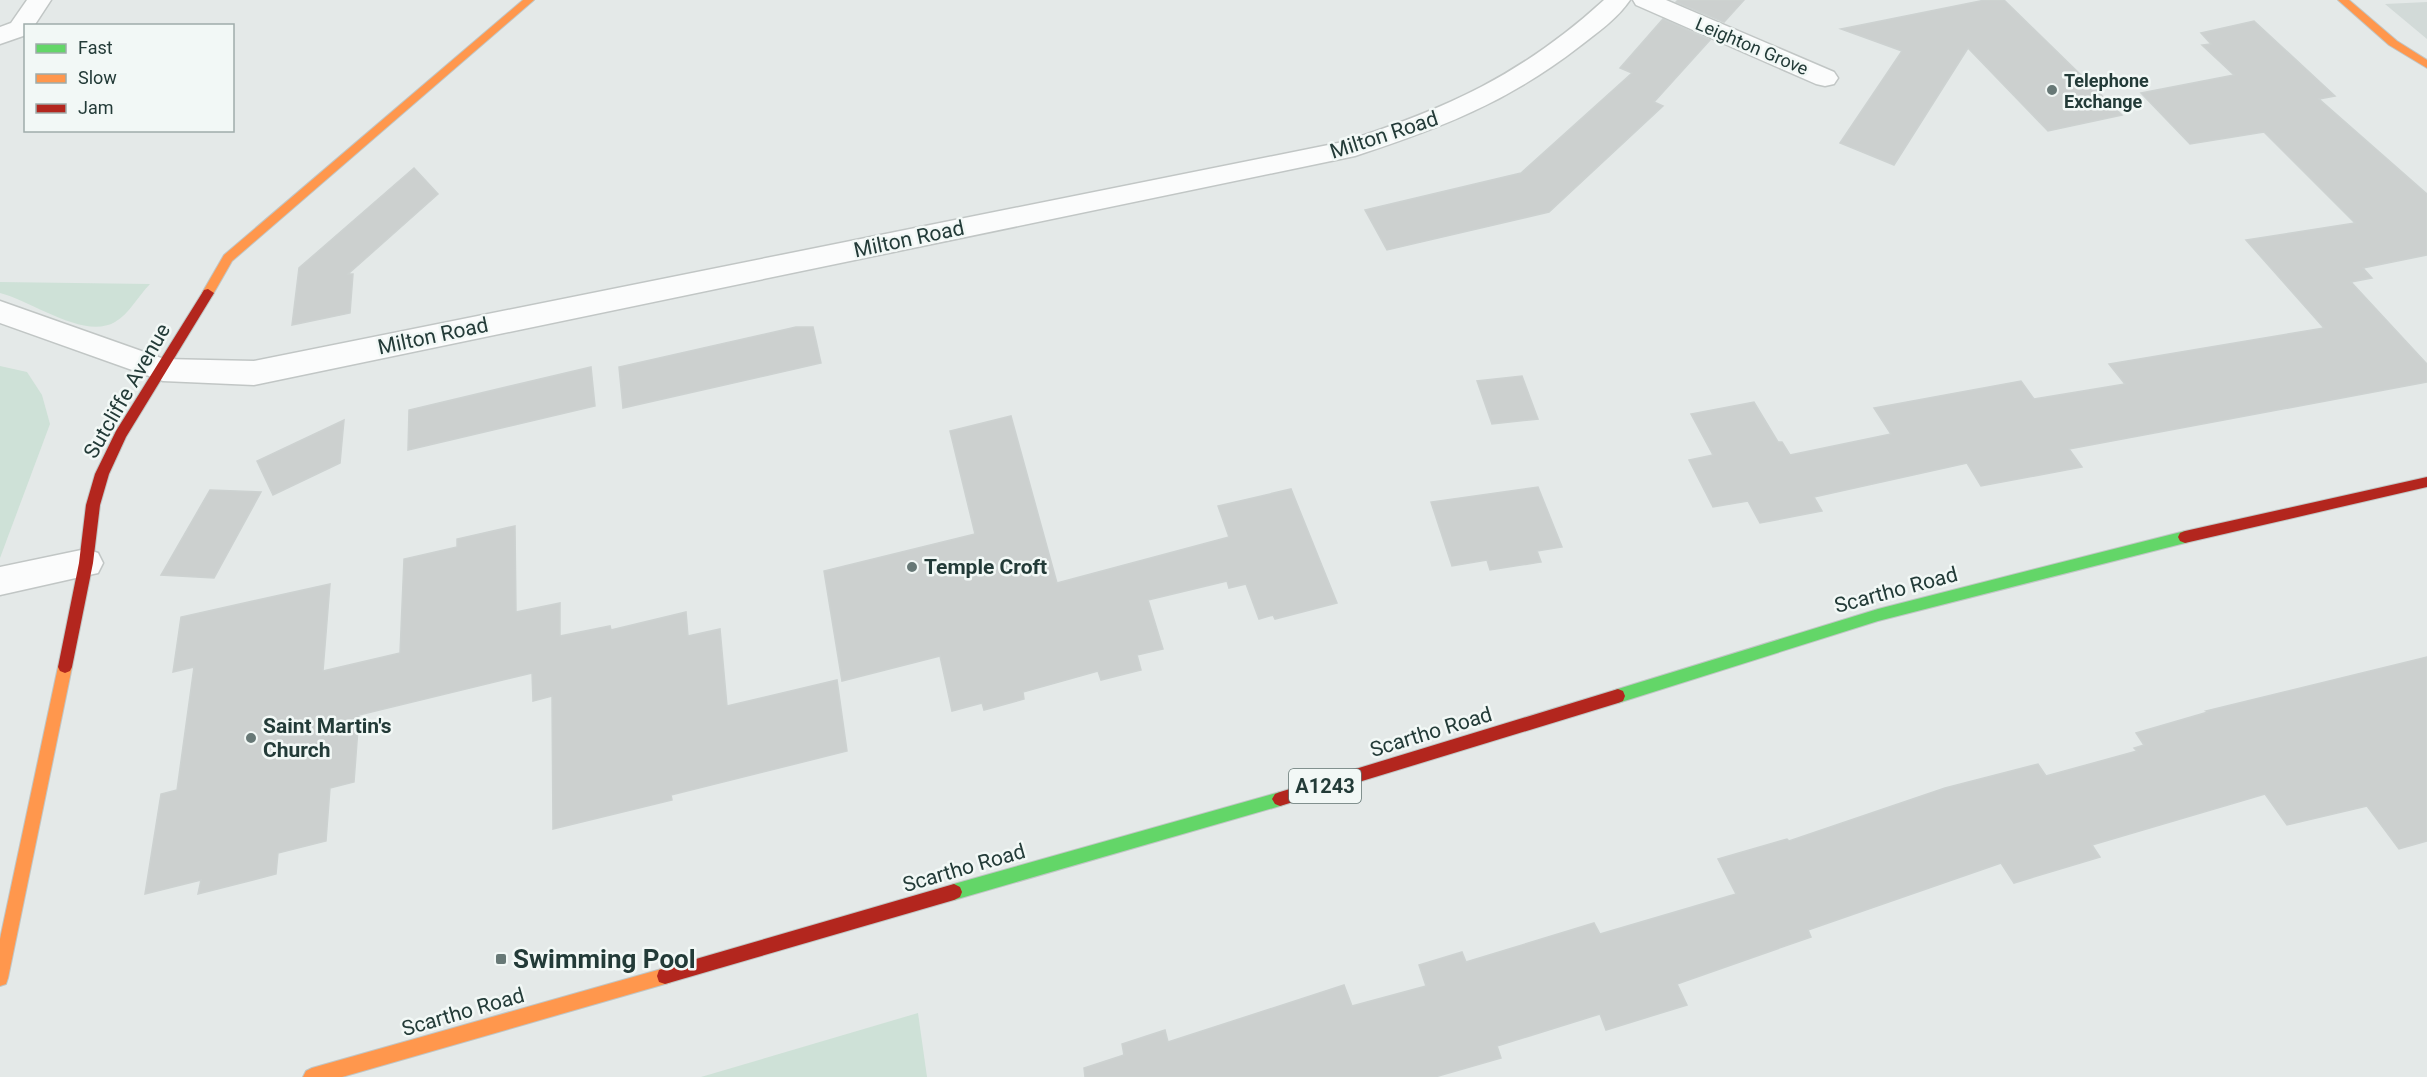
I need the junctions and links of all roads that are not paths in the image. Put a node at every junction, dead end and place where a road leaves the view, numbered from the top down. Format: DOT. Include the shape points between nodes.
graph roads {
  1 [pos="39,0"];
  2 [pos="529,0"];
  3 [pos="1618,0"];
  4 [pos="1645,0"];
  5 [pos="2343,0"];
  6 [pos="0,36"];
  7 [pos="2424,70"];
  8 [pos="1825,78"];
  9 [pos="0,312"];
  10 [pos="164,370"];
  11 [pos="2427,482"];
  12 [pos="86,563"];
  13 [pos="0,581"];
  14 [pos="0,978"];
  15 [pos="312,1077"];
  1 -- 6 [label="street" via="20,28"];
  2 -- 10 [label="main road, Sutcliffe Avenue" via="228,258"];
  3 -- 10 [label="street, Milton Road" via="1536,67 1493,91 1438,119 1346,150 254,373"];
  4 -- 8 [label="street, Leighton Grove"];
  5 -- 7 [label="main road"];
  9 -- 10 [label="street, Milton Road"];
  10 -- 12 [label="main road, Sutcliffe Avenue" via="121,435 102,474 93,505"];
  11 -- 15 [label="main road, Scartho Road / A1243" via="2205,532 1878,615 1390,768"];
  12 -- 13 [label="street"];
  12 -- 14 [label="main road, Sutcliffe Avenue"];
}
